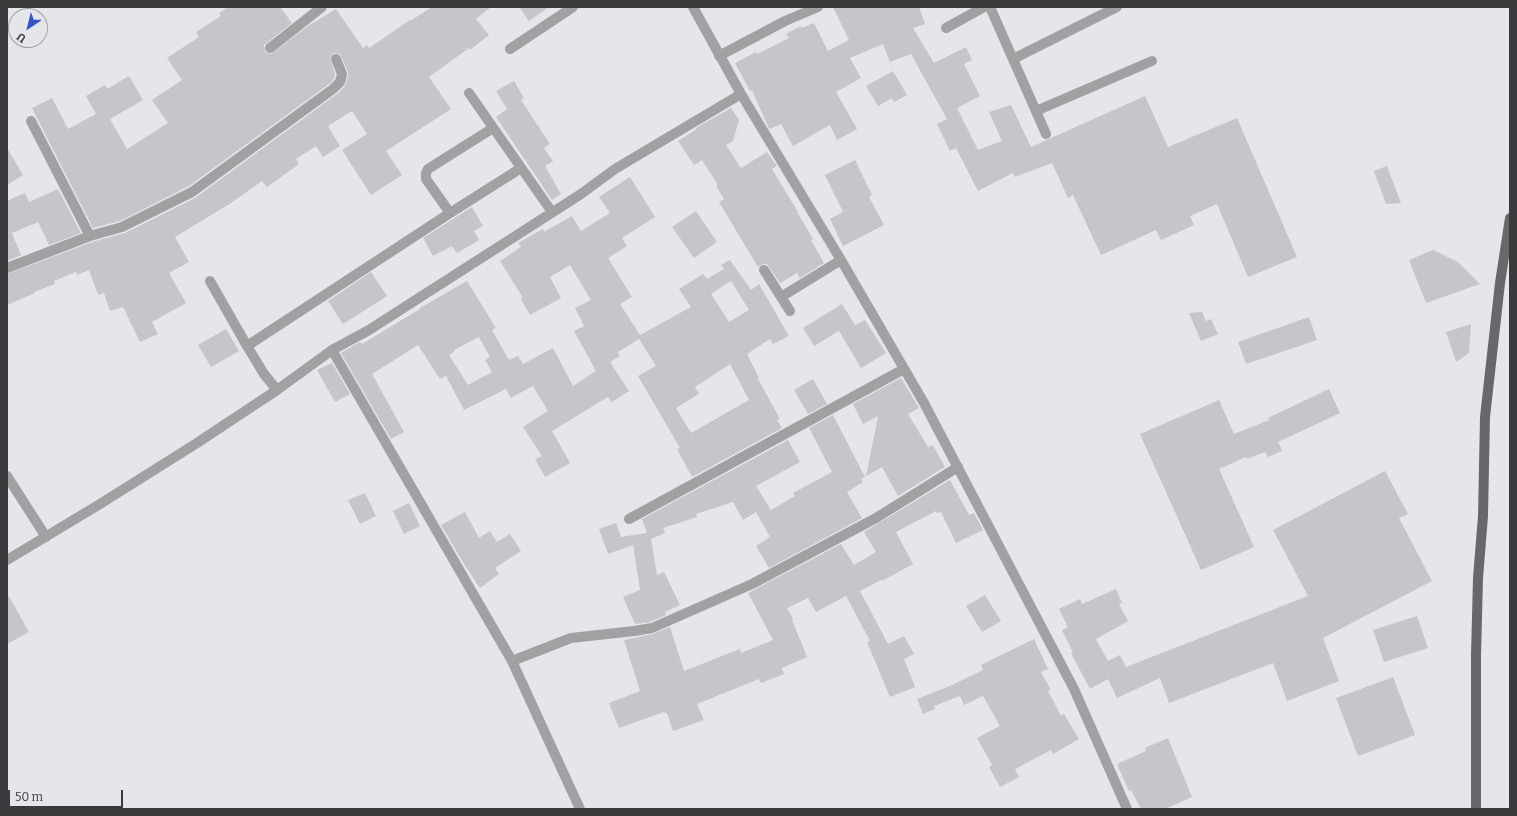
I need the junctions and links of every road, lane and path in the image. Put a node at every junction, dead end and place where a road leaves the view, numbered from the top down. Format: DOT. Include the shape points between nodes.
graph roads {
  1 [pos="322,7"];
  2 [pos="572,7"];
  3 [pos="693,7"];
  4 [pos="818,7"];
  5 [pos="984,7"];
  6 [pos="990,7"];
  7 [pos="1117,7"];
  8 [pos="946,28"];
  9 [pos="270,48"];
  10 [pos="510,49"];
  11 [pos="719,56"];
  12 [pos="336,59"];
  13 [pos="1013,59"];
  14 [pos="1152,61"];
  15 [pos="469,93"];
  16 [pos="740,94"];
  17 [pos="1036,111"];
  18 [pos="31,121"];
  19 [pos="493,128"];
  20 [pos="1046,134"];
  21 [pos="521,168"];
  22 [pos="552,212"];
  23 [pos="450,213"];
  24 [pos="1510,218"];
  25 [pos="90,236"];
  26 [pos="841,260"];
  27 [pos="7,268"];
  28 [pos="764,270"];
  29 [pos="210,281"];
  30 [pos="781,297"];
  31 [pos="790,310"];
  32 [pos="247,346"];
  33 [pos="332,350"];
  34 [pos="904,369"];
  35 [pos="277,390"];
  36 [pos="958,467"];
  37 [pos="7,476"];
  38 [pos="629,519"];
  39 [pos="46,537"];
  40 [pos="7,560"];
  41 [pos="512,661"];
  42 [pos="580,809"];
  43 [pos="1126,809"];
  44 [pos="1476,809"];
  1 -- 9 [label="street"];
  2 -- 10 [label="street"];
  3 -- 11 [label="street"];
  4 -- 11 [label="street"];
  5 -- 8 [label="street"];
  6 -- 13 [label="street"];
  7 -- 13 [label="street"];
  11 -- 16 [label="street"];
  12 -- 25 [label="street" via="342,74 340,82 192,192 122,227"];
  13 -- 17 [label="street"];
  14 -- 17 [label="street"];
  15 -- 19 [label="street"];
  16 -- 22 [label="street" via="614,169"];
  16 -- 26 [label="street"];
  17 -- 20 [label="street"];
  18 -- 25 [label="street"];
  19 -- 21 [label="street"];
  19 -- 23 [label="street" via="428,169 426,179"];
  21 -- 22 [label="street"];
  21 -- 23 [label="street"];
  22 -- 33 [label="street" via="369,330"];
  23 -- 32 [label="street"];
  24 -- 44 [label="main road" via="1485,417 1476,655"];
  25 -- 27 [label="street"];
  26 -- 30 [label="street"];
  26 -- 34 [label="street"];
  28 -- 30 [label="street"];
  29 -- 32 [label="street"];
  30 -- 31 [label="street"];
  32 -- 35 [label="street"];
  33 -- 35 [label="street"];
  33 -- 41 [label="street"];
  34 -- 36 [label="street"];
  34 -- 38 [label="street"];
  35 -- 39 [label="street"];
  36 -- 41 [label="street" via="876,518 752,584 652,628 571,638"];
  36 -- 43 [label="street" via="1074,688"];
  37 -- 39 [label="street"];
  39 -- 40 [label="street"];
  41 -- 42 [label="street"];
}
